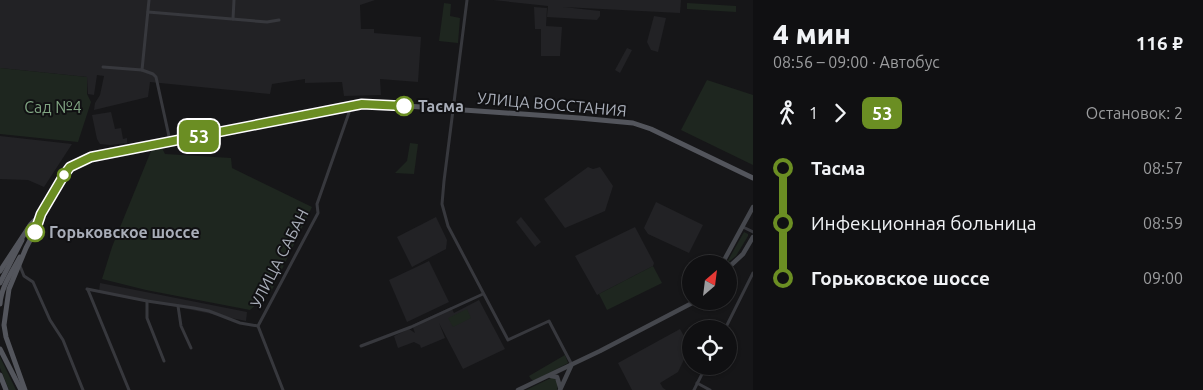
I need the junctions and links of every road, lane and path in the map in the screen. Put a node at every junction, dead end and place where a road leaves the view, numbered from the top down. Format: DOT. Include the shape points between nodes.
graph roads {
  1 [pos="149,0"];
  2 [pos="234,0"];
  3 [pos="467,0"];
  4 [pos="148,12"];
  5 [pos="232,19"];
  6 [pos="280,20"];
  7 [pos="103,67"];
  8 [pos="142,70"];
  9 [pos="351,106"];
  10 [pos="454,109"];
  11 [pos="170,142"];
  12 [pos="753,178"];
  13 [pos="753,206"];
  14 [pos="41,214"];
  15 [pos="743,227"];
  16 [pos="753,232"];
  17 [pos="24,235"];
  18 [pos="753,237"];
  19 [pos="26,248"];
  20 [pos="727,255"];
  21 [pos="738,259"];
  22 [pos="20,266"];
  23 [pos="0,271"];
  24 [pos="753,273"];
  25 [pos="0,283"];
  26 [pos="483,294"];
  27 [pos="1,295"];
  28 [pos="147,301"];
  29 [pos="0,304"];
  30 [pos="178,306"];
  31 [pos="682,308"];
  32 [pos="730,320"];
  33 [pos="258,326"];
  34 [pos="361,346"];
  35 [pos="191,348"];
  36 [pos="0,349"];
  37 [pos="164,361"];
  38 [pos="572,365"];
  39 [pos="701,375"];
  40 [pos="0,376"];
  41 [pos="550,376"];
  42 [pos="697,383"];
  43 [pos="6,390"];
  44 [pos="21,390"];
  45 [pos="25,390"];
  46 [pos="83,390"];
  47 [pos="129,390"];
  48 [pos="283,390"];
  49 [pos="520,390"];
  50 [pos="560,390"];
  51 [pos="694,390"];
  52 [pos="710,390"];
  1 -- 4 [label="street"];
  2 -- 5 [label="street"];
  3 -- 10 [label="street"];
  4 -- 5 [label="street"];
  4 -- 8 [label="street"];
  5 -- 6 [label="street"];
  7 -- 8 [label="street"];
  8 -- 11 [label="street" via="156,77"];
  9 -- 10 [label="main road, УЛИЦА ВОССТАНИЯ" via="378,104"];
  9 -- 11 [label="main road, УЛИЦА ВОССТАНИЯ"];
  9 -- 33 [label="street, УЛИЦА САБАН" via="317,204 318,213"];
  10 -- 12 [label="main road, УЛИЦА ВОССТАНИЯ" via="633,123"];
  10 -- 26 [label="street" via="442,210"];
  11 -- 14 [label="main road, УЛИЦА ВОССТАНИЯ" via="91,157 70,167"];
  13 -- 15 [label="main road"];
  14 -- 17 [label="main road, УЛИЦА ВОССТАНИЯ"];
  14 -- 19 [label="main road, УЛИЦА ВОССТАНИЯ"];
  15 -- 16 [label="street"];
  15 -- 20 [label="main road"];
  17 -- 23 [label="main road"];
  17 -- 25 [label="main road"];
  18 -- 21 [label="main road"];
  19 -- 22 [label="main road, УЛИЦА ВОССТАНИЯ"];
  19 -- 27 [label="main road"];
  22 -- 45 [label="main road, УЛИЦА ВОССТАНИЯ" via="9,289 4,325"];
  22 -- 46 [label="street" via="24,276 33,282 63,340"];
  24 -- 32 [label="street"];
  26 -- 34 [label="street" via="412,327"];
  26 -- 38 [label="street" via="508,340 549,321"];
  27 -- 29 [label="main road"];
  28 -- 30 [label="street"];
  28 -- 37 [label="street" via="147,318"];
  28 -- 47 [label="street" via="87,289"];
  30 -- 33 [label="street"];
  30 -- 35 [label="street" via="181,326"];
  31 -- 38 [label="main road"];
  33 -- 48 [label="street, УЛИЦА САБАН"];
  36 -- 44 [label="main road"];
  38 -- 41 [label="main road"];
  38 -- 50 [label="main road"];
  39 -- 42 [label="street"];
  40 -- 43 [label="main road"];
  41 -- 49 [label="main road"];
  41 -- 50 [label="main road" via="559,380"];
  42 -- 51 [label="street"];
  42 -- 52 [label="street"];
}
